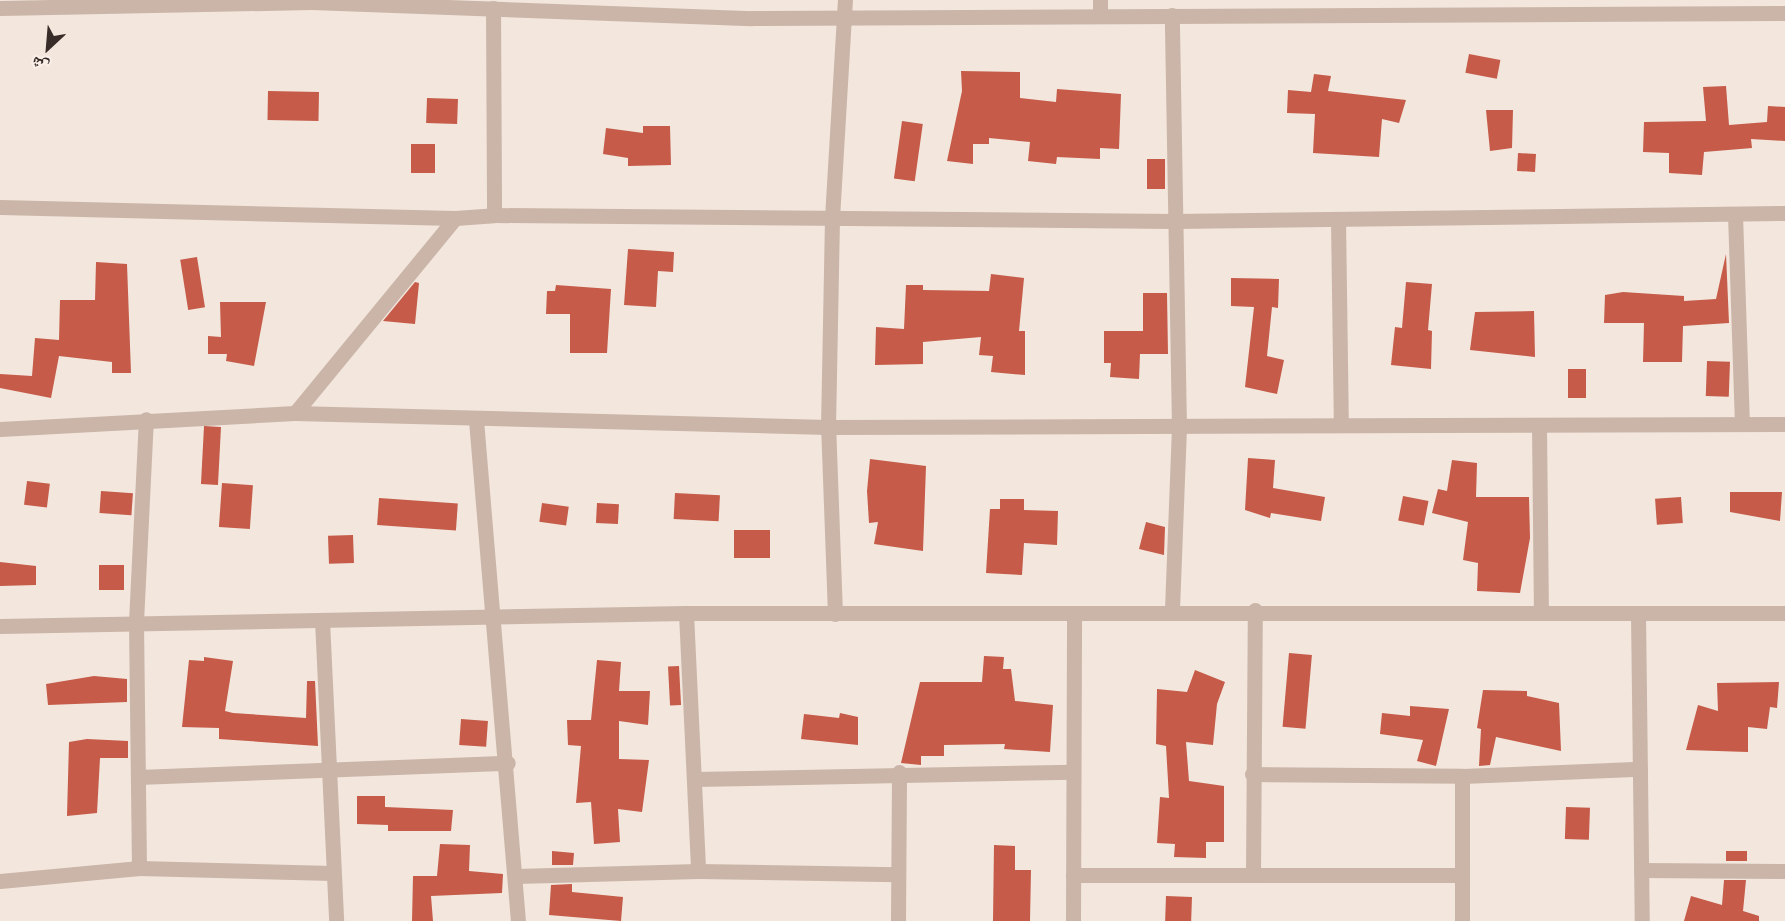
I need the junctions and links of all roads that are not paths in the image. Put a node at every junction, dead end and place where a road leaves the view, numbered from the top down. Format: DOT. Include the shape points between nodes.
graph roads {
  1 [pos="845,0"];
  2 [pos="1532,7"];
  3 [pos="0,8"];
  4 [pos="493,8"];
  5 [pos="1100,8"];
  6 [pos="1785,13"];
  7 [pos="1172,15"];
  8 [pos="844,17"];
  9 [pos="0,207"];
  10 [pos="1785,213"];
  11 [pos="1735,214"];
  12 [pos="495,215"];
  13 [pos="455,218"];
  14 [pos="832,218"];
  15 [pos="1338,219"];
  16 [pos="1175,221"];
  17 [pos="295,413"];
  18 [pos="146,419"];
  19 [pos="476,420"];
  20 [pos="1341,424"];
  21 [pos="1742,424"];
  22 [pos="1785,424"];
  23 [pos="828,426"];
  24 [pos="1539,426"];
  25 [pos="1179,428"];
  26 [pos="0,429"];
  27 [pos="1172,609"];
  28 [pos="1255,610"];
  29 [pos="1541,612"];
  30 [pos="686,613"];
  31 [pos="1638,613"];
  32 [pos="1785,613"];
  33 [pos="835,614"];
  34 [pos="1074,615"];
  35 [pos="494,619"];
  36 [pos="322,620"];
  37 [pos="136,622"];
  38 [pos="0,626"];
  39 [pos="508,762"];
  40 [pos="1640,769"];
  41 [pos="328,771"];
  42 [pos="899,772"];
  43 [pos="1073,772"];
  44 [pos="1252,774"];
  45 [pos="1462,776"];
  46 [pos="138,777"];
  47 [pos="694,779"];
  48 [pos="140,868"];
  49 [pos="1641,870"];
  50 [pos="698,871"];
  51 [pos="1785,871"];
  52 [pos="332,873"];
  53 [pos="898,874"];
  54 [pos="1073,875"];
  55 [pos="1253,875"];
  56 [pos="1462,875"];
  57 [pos="516,876"];
  58 [pos="0,881"];
  59 [pos="336,921"];
  60 [pos="518,921"];
  61 [pos="898,921"];
  62 [pos="1073,921"];
  63 [pos="1462,921"];
  64 [pos="1642,921"];
  1 -- 8 [label="street"];
  2 -- 6 [label="street"];
  2 -- 7 [label="street"];
  3 -- 4 [label="street" via="311,2"];
  4 -- 8 [label="street"];
  4 -- 12 [label="street"];
  5 -- 7 [label="street"];
  5 -- 8 [label="street"];
  7 -- 16 [label="street"];
  8 -- 14 [label="street"];
  9 -- 13 [label="street"];
  10 -- 11 [label="street"];
  11 -- 15 [label="street"];
  11 -- 21 [label="street"];
  12 -- 13 [label="street"];
  12 -- 14 [label="street"];
  13 -- 17 [label="street"];
  14 -- 16 [label="street"];
  14 -- 23 [label="street"];
  15 -- 16 [label="street"];
  15 -- 20 [label="street"];
  16 -- 25 [label="street"];
  17 -- 18 [label="street"];
  17 -- 19 [label="street"];
  18 -- 26 [label="street"];
  18 -- 37 [label="street"];
  19 -- 23 [label="street"];
  19 -- 35 [label="street"];
  20 -- 24 [label="street"];
  20 -- 25 [label="street"];
  21 -- 22 [label="street"];
  21 -- 24 [label="street"];
  23 -- 25 [label="street"];
  23 -- 33 [label="street"];
  24 -- 29 [label="street"];
  25 -- 27 [label="street"];
  27 -- 28 [label="street"];
  27 -- 34 [label="street"];
  28 -- 29 [label="street"];
  28 -- 44 [label="street"];
  29 -- 31 [label="street"];
  30 -- 33 [label="street"];
  30 -- 35 [label="street"];
  30 -- 47 [label="street"];
  31 -- 32 [label="street"];
  31 -- 40 [label="street"];
  33 -- 34 [label="street"];
  34 -- 43 [label="street"];
  35 -- 36 [label="street"];
  35 -- 39 [label="street"];
  36 -- 37 [label="street"];
  36 -- 41 [label="street"];
  37 -- 38 [label="street"];
  37 -- 46 [label="street"];
  39 -- 41 [label="street"];
  39 -- 57 [label="street"];
  40 -- 45 [label="street"];
  40 -- 49 [label="street"];
  41 -- 46 [label="street"];
  41 -- 52 [label="street"];
  42 -- 43 [label="street"];
  42 -- 47 [label="street"];
  42 -- 53 [label="street"];
  43 -- 54 [label="street"];
  44 -- 45 [label="street"];
  44 -- 55 [label="street"];
  45 -- 56 [label="street"];
  46 -- 48 [label="street"];
  47 -- 50 [label="street"];
  48 -- 52 [label="street"];
  48 -- 58 [label="street"];
  49 -- 51 [label="street"];
  49 -- 64 [label="street"];
  50 -- 53 [label="street"];
  50 -- 57 [label="street"];
  52 -- 59 [label="street"];
  53 -- 61 [label="street"];
  54 -- 55 [label="street"];
  54 -- 62 [label="street"];
  55 -- 56 [label="street"];
  56 -- 63 [label="street"];
  57 -- 60 [label="street"];
}
